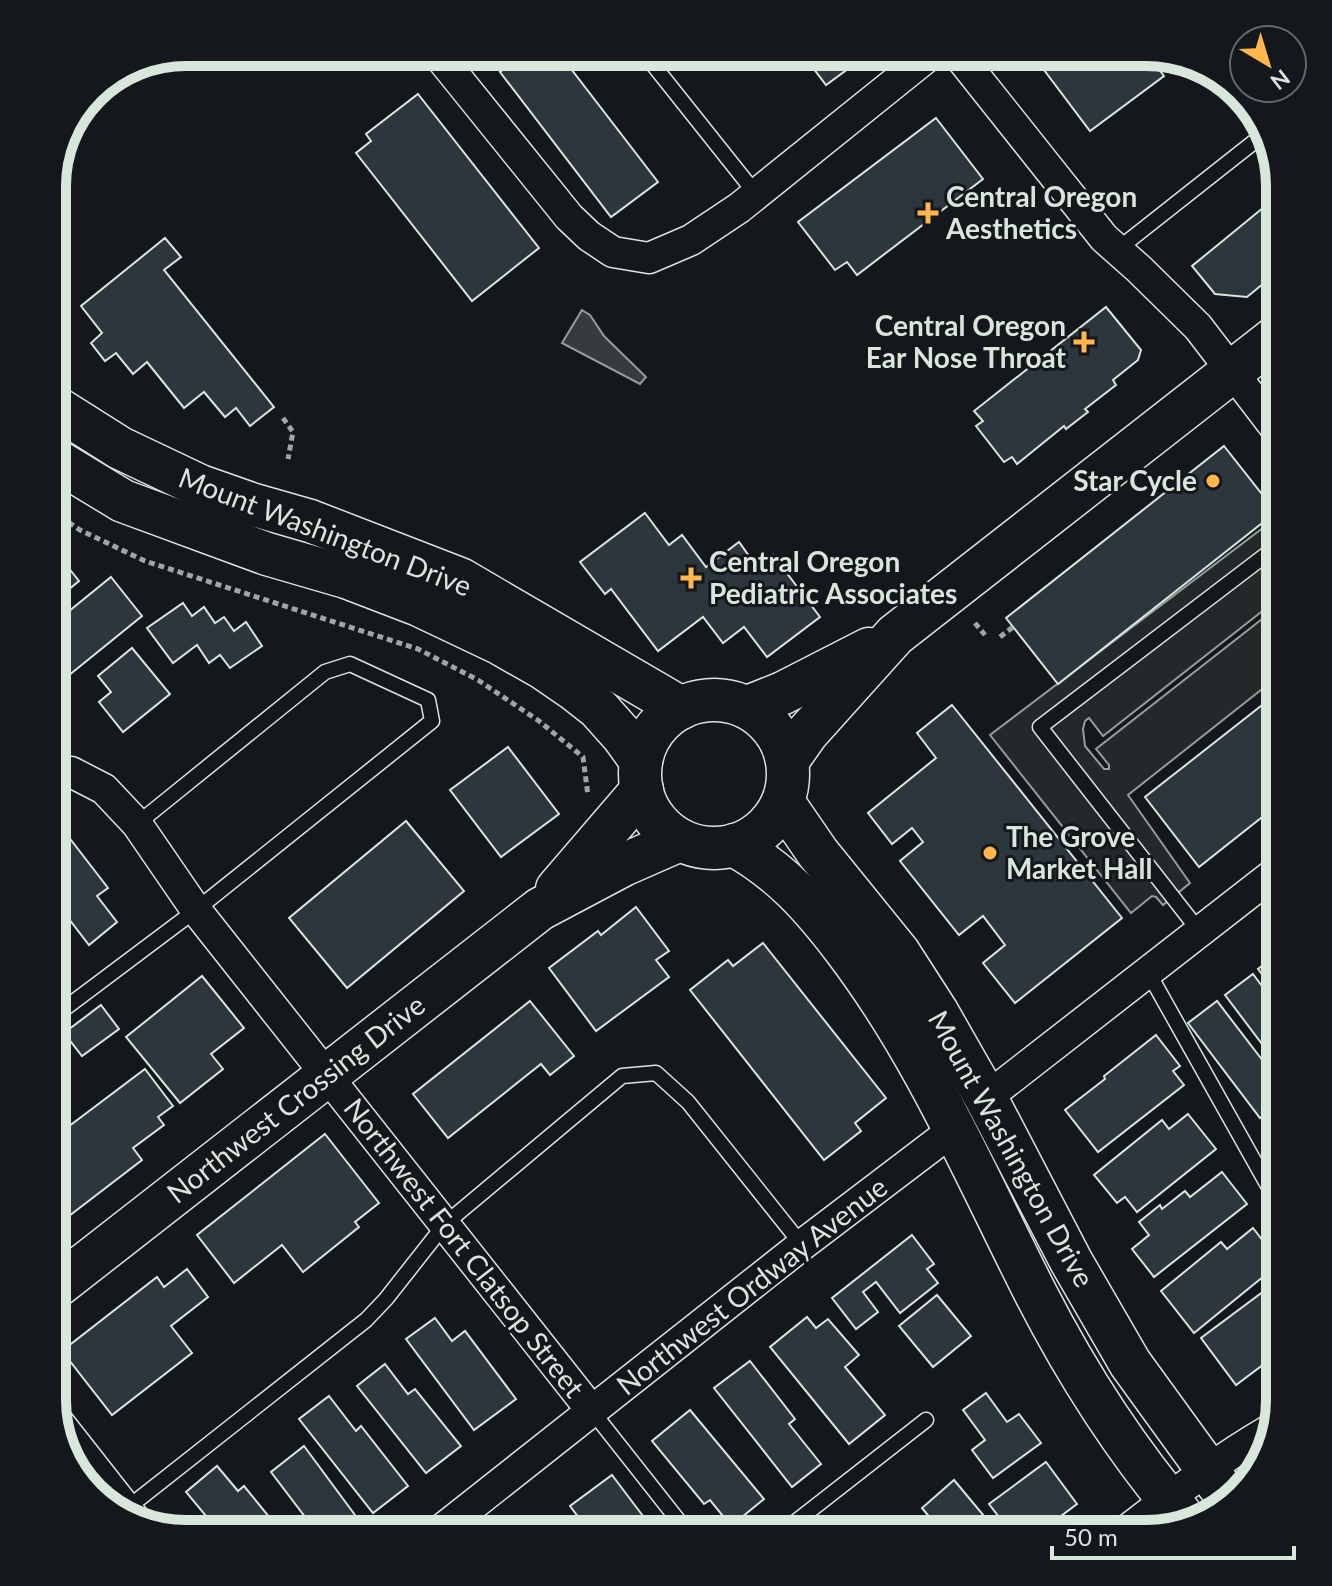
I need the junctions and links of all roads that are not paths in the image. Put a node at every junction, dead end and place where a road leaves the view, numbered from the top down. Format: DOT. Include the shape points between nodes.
graph roads {
  1 [pos="447,66"];
  2 [pos="654,66"];
  3 [pos="916,66"];
  4 [pos="967,66"];
  5 [pos="1257,140"];
  6 [pos="756,194"];
  7 [pos="1117,250"];
  8 [pos="1266,345"];
  9 [pos="1232,372"];
  10 [pos="66,414"];
  11 [pos="1266,416"];
  12 [pos="66,466"];
  13 [pos="1266,555"];
  14 [pos="895,635"];
  15 [pos="748,707"];
  16 [pos="681,708"];
  17 [pos="788,760"];
  18 [pos="66,772"];
  19 [pos="641,775"];
  20 [pos="783,802"];
  21 [pos="137,824"];
  22 [pos="680,840"];
  23 [pos="734,845"];
  24 [pos="1266,880"];
  25 [pos="540,909"];
  26 [pos="196,910"];
  27 [pos="1200,932"];
  28 [pos="1148,972"];
  29 [pos="66,1008"];
  30 [pos="327,1074"];
  31 [pos="986,1098"];
  32 [pos="956,1128"];
  33 [pos="1266,1164"];
  34 [pos="1260,1169"];
  35 [pos="1266,1180"];
  36 [pos="445,1224"];
  37 [pos="802,1245"];
  38 [pos="66,1279"];
  39 [pos="592,1411"];
  40 [pos="926,1420"];
  41 [pos="1261,1435"];
  42 [pos="74,1443"];
  43 [pos="1218,1485"];
  44 [pos="111,1493"];
  45 [pos="135,1509"];
  46 [pos="1177,1510"];
  47 [pos="1155,1519"];
  48 [pos="454,1520"];
  49 [pos="678,1520"];
  50 [pos="798,1520"];
  1 -- 6 [label="street" via="569,217 613,252 649,258 691,240"];
  2 -- 6 [label="lane"];
  3 -- 6 [label="street"];
  4 -- 7 [label="street"];
  5 -- 7 [label="lane"];
  7 -- 9 [label="street" via="1198,327"];
  8 -- 9 [label="main road"];
  9 -- 11 [label="street"];
  9 -- 14 [label="main road"];
  10 -- 16 [label="main road, Mount Washington Drive" via="120,448 200,486 310,521 460,579"];
  12 -- 19 [label="main road, Mount Washington Drive" via="123,501 346,577 499,643 598,708 617,729"];
  13 -- 27 [label="lane" via="1040,727"];
  14 -- 15 [label="main road"];
  14 -- 17 [label="main road"];
  15 -- 16 [label="main road" via="717,699"];
  15 -- 17 [label="main road" via="779,735"];
  16 -- 19 [label="main road" via="666,717 646,744"];
  17 -- 20 [label="main road"];
  18 -- 21 [label="street, Northwest Fort Clatsop Street" via="104,789"];
  19 -- 22 [label="main road" via="655,819"];
  19 -- 25 [label="main road, Northwest Crossing Drive"];
  20 -- 23 [label="main road" via="764,829"];
  20 -- 31 [label="main road, Mount Washington Drive" via="899,953"];
  21 -- 26 [label="street, Northwest Fort Clatsop Street"];
  21 -- 26 [label="lane" via="325,672 350,664 428,700 432,721"];
  22 -- 23 [label="main road" via="708,848"];
  22 -- 25 [label="main road, Northwest Crossing Drive"];
  23 -- 32 [label="main road, Mount Washington Drive" via="785,880 829,929 888,1011"];
  24 -- 27 [label="street"];
  25 -- 30 [label="main road, Northwest Crossing Drive"];
  26 -- 29 [label="lane"];
  26 -- 30 [label="street, Northwest Fort Clatsop Street"];
  27 -- 28 [label="street"];
  28 -- 31 [label="street"];
  28 -- 34 [label="lane"];
  30 -- 36 [label="street, Northwest Fort Clatsop Street"];
  30 -- 38 [label="main road, Northwest Crossing Drive"];
  31 -- 43 [label="main road, Mount Washington Drive" via="1130,1363"];
  32 -- 37 [label="street, Northwest Ordway Avenue"];
  32 -- 46 [label="main road, Mount Washington Drive" via="1073,1362"];
  33 -- 34 [label="lane"];
  34 -- 35 [label="lane"];
  36 -- 37 [label="lane" via="622,1076 656,1073 688,1102"];
  36 -- 39 [label="street, Northwest Fort Clatsop Street"];
  36 -- 45 [label="lane" via="366,1320"];
  37 -- 39 [label="street, Northwest Ordway Avenue"];
  39 -- 48 [label="street, Northwest Ordway Avenue"];
  39 -- 49 [label="lane"];
  40 -- 50 [label="lane"];
  41 -- 43 [label="street" via="1242,1445"];
  42 -- 44 [label="street"];
  43 -- 46 [label="street"];
  46 -- 47 [label="street"];
}
